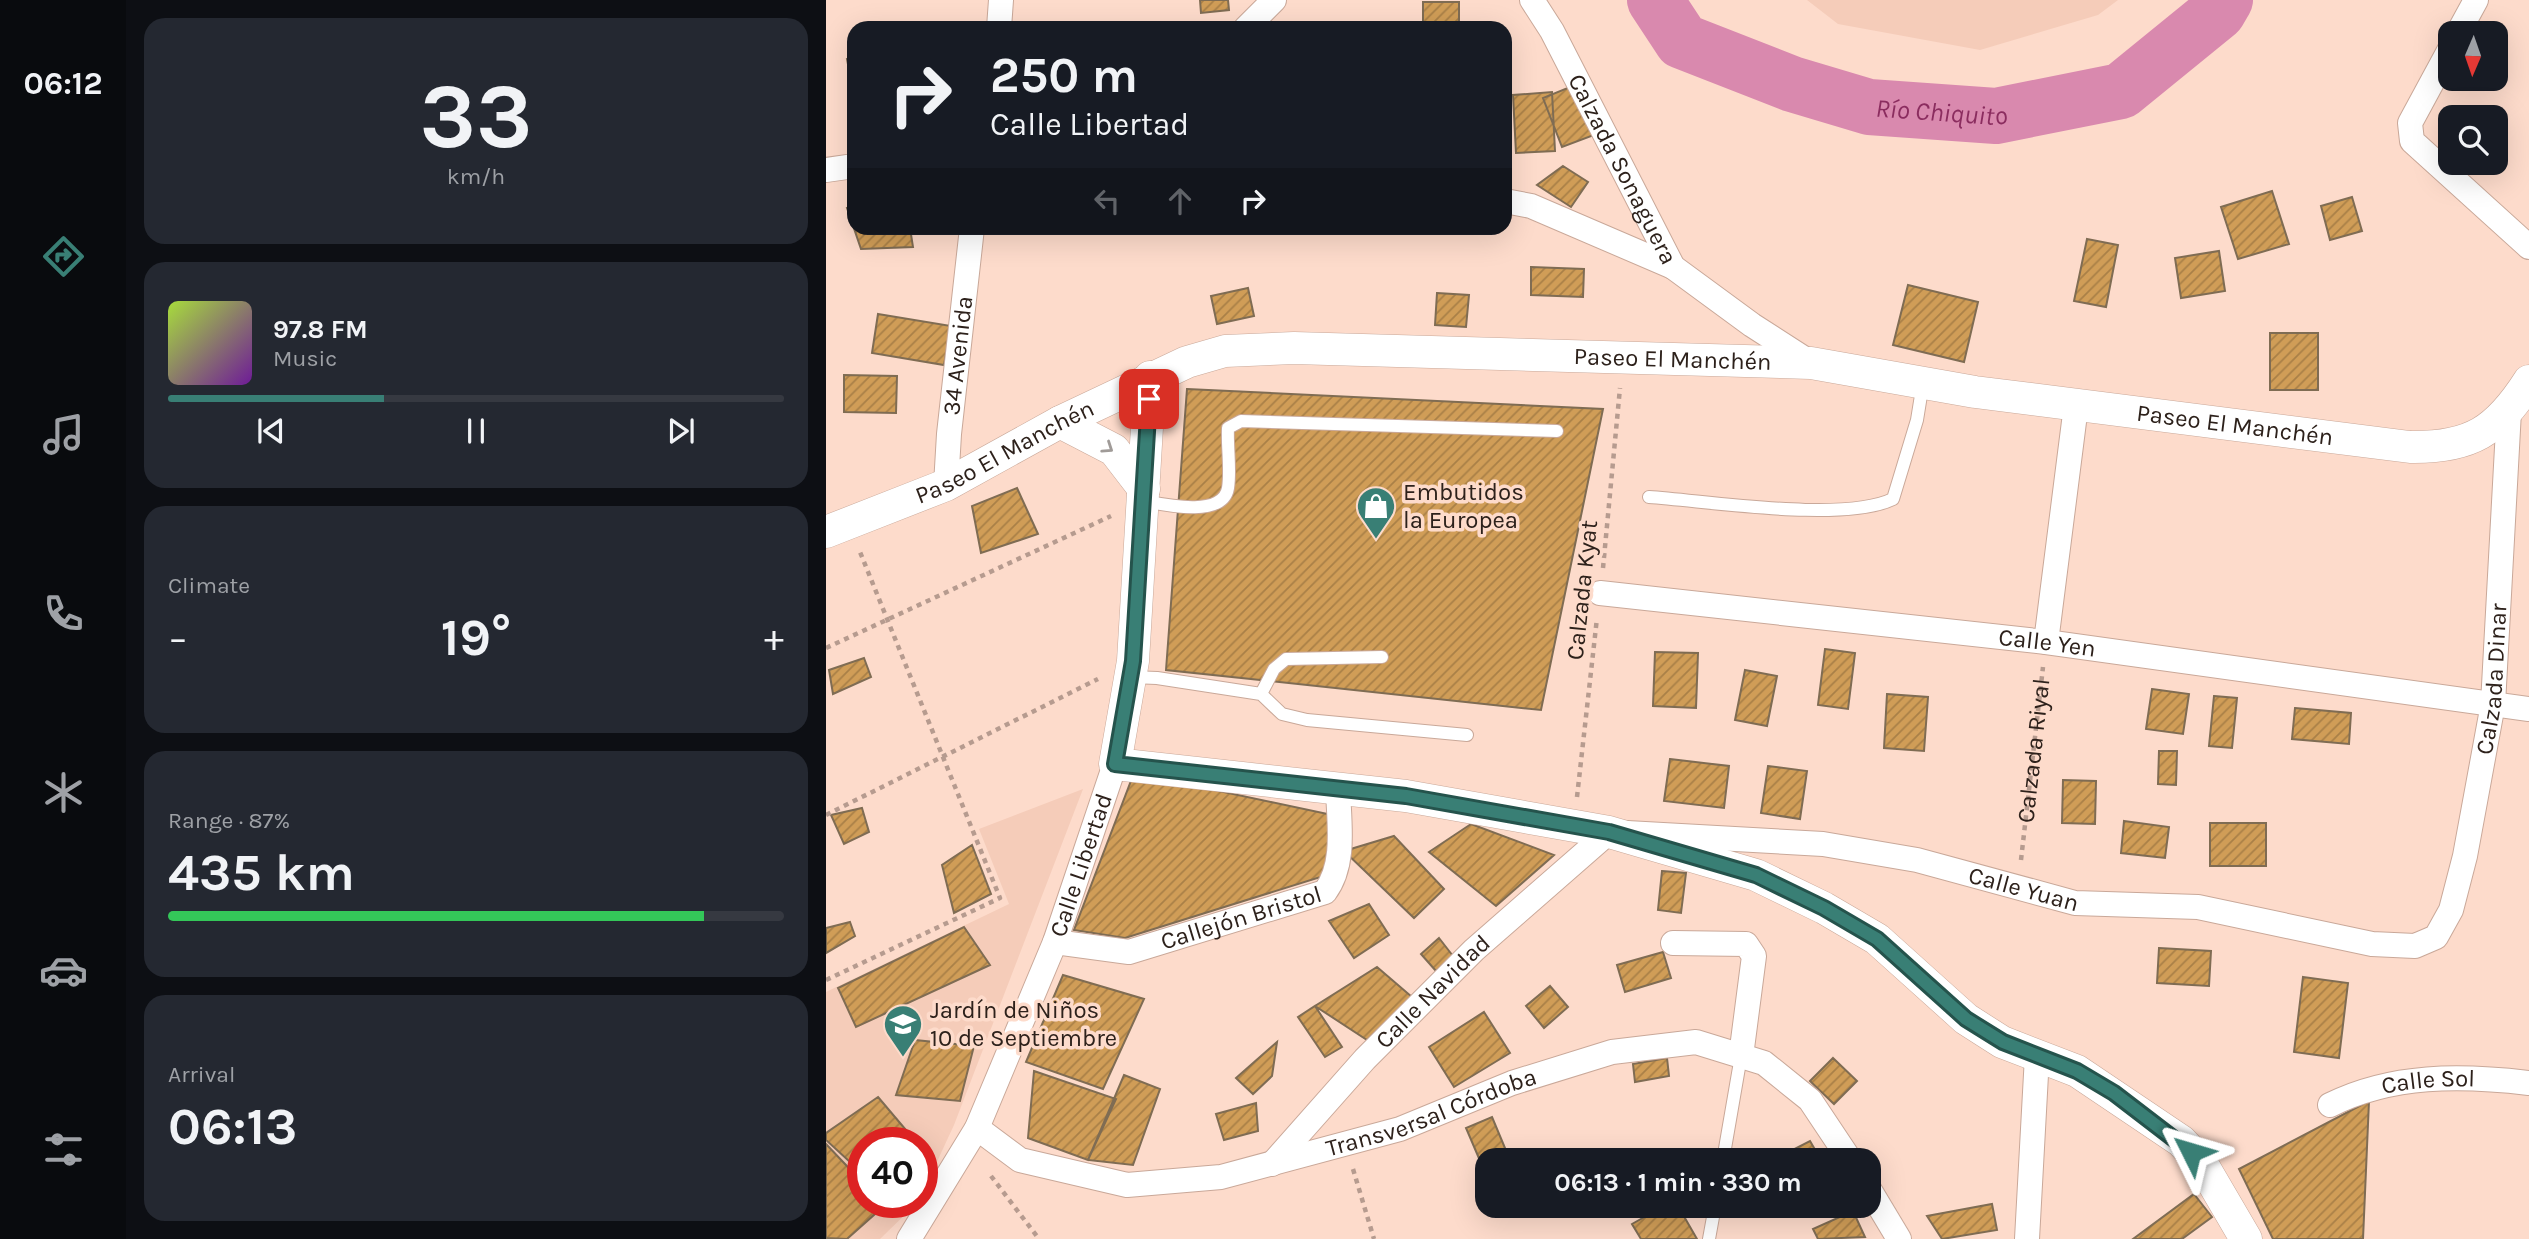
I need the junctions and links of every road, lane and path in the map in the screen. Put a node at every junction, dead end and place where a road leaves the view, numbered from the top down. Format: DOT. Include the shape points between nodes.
graph roads {
  1 [pos="1001,0"];
  2 [pos="1273,0"];
  3 [pos="1532,0"];
  4 [pos="2476,0"];
  5 [pos="1000,21"];
  6 [pos="1253,21"];
  7 [pos="2465,21"];
  8 [pos="2438,71"];
  9 [pos="847,167"];
  10 [pos="826,170"];
  11 [pos="1512,202"];
  12 [pos="971,235"];
  13 [pos="2529,247"];
  14 [pos="1673,267"];
  15 [pos="1623,358"];
  16 [pos="1811,363"];
  17 [pos="1150,377"];
  18 [pos="2529,382"];
  19 [pos="1923,383"];
  20 [pos="2076,406"];
  21 [pos="2510,411"];
  22 [pos="1060,422"];
  23 [pos="1557,430"];
  24 [pos="946,485"];
  25 [pos="1144,495"];
  26 [pos="1649,497"];
  27 [pos="838,528"];
  28 [pos="1600,593"];
  29 [pos="887,620"];
  30 [pos="2046,642"];
  31 [pos="826,648"];
  32 [pos="1382,657"];
  33 [pos="1132,669"];
  34 [pos="1261,694"];
  35 [pos="2493,704"];
  36 [pos="2529,709"];
  37 [pos="1467,735"];
  38 [pos="943,759"];
  39 [pos="1115,764"];
  40 [pos="1338,790"];
  41 [pos="826,815"];
  42 [pos="1574,826"];
  43 [pos="1609,832"];
  44 [pos="2018,888"];
  45 [pos="2436,937"];
  46 [pos="1055,942"];
  47 [pos="1673,943"];
  48 [pos="826,980"];
  49 [pos="1741,1056"];
  50 [pos="2037,1056"];
  51 [pos="2529,1083"];
  52 [pos="2330,1105"];
  53 [pos="972,1136"];
  54 [pos="1346,1144"];
  55 [pos="1725,1148"];
  56 [pos="1842,1148"];
  57 [pos="1272,1164"];
  58 [pos="1881,1209"];
  59 [pos="1713,1218"];
  60 [pos="909,1239"];
  61 [pos="1040,1239"];
  62 [pos="1374,1239"];
  63 [pos="1709,1239"];
  64 [pos="1899,1239"];
  65 [pos="2027,1239"];
  66 [pos="2246,1239"];
  1 -- 5 [label="street"];
  2 -- 6 [label="street"];
  3 -- 14 [label="street, Calzada Sonaguera"];
  4 -- 7 [label="street"];
  8 -- 13 [label="street" via="2410,123 2412,141"];
  9 -- 10 [label="street"];
  11 -- 14 [label="street" via="1531,206"];
  12 -- 24 [label="street, 34 Avenida"];
  14 -- 16 [label="street, Calzada Sonaguera"];
  15 -- 16 [label="street, Paseo El Manchén"];
  15 -- 17 [label="street, Paseo El Manchén" via="1294,348 1225,351"];
  15 -- 28 [label="path, Calzada Kyat"];
  16 -- 19 [label="street, Paseo El Manchén"];
  17 -- 22 [label="street, Paseo El Manchén"];
  17 -- 25 [label="street, Calle Libertad"];
  18 -- 21 [label="street, Paseo El Manchén"];
  19 -- 20 [label="street, Paseo El Manchén"];
  19 -- 26 [label="lane" via="1903,472 1892,499 1875,507 1821,510"];
  20 -- 21 [label="street, Paseo El Manchén" via="2437,448 2487,432"];
  20 -- 30 [label="street"];
  21 -- 35 [label="street, Calzada Dinar"];
  22 -- 24 [label="street, Paseo El Manchén"];
  22 -- 25 [label="street, one-way" via="1114,450"];
  23 -- 25 [label="lane" via="1241,421 1228,428 1228,490 1221,501 1208,508"];
  24 -- 27 [label="street, Paseo El Manchén"];
  25 -- 29 [label="path"];
  25 -- 33 [label="street, Calle Libertad"];
  27 -- 29 [label="path"];
  28 -- 30 [label="street, Calle Yen"];
  28 -- 42 [label="path, Calzada Kyat"];
  29 -- 31 [label="path"];
  29 -- 38 [label="path"];
  30 -- 35 [label="street, Calle Yen"];
  30 -- 44 [label="path, Calzada Riyal"];
  32 -- 34 [label="lane" via="1286,659 1274,669"];
  33 -- 34 [label="lane" via="1157,678"];
  33 -- 38 [label="path"];
  33 -- 39 [label="street, Calle Libertad"];
  34 -- 37 [label="lane" via="1282,714 1307,720"];
  35 -- 36 [label="street, Calle Yen"];
  35 -- 45 [label="street, Calzada Dinar" via="2465,856 2451,910"];
  38 -- 41 [label="path"];
  38 -- 48 [label="path" via="1000,898"];
  39 -- 40 [label="street"];
  39 -- 46 [label="street, Calle Libertad"];
  40 -- 42 [label="street" via="1406,796"];
  40 -- 46 [label="street, Callejón Bristol" via="1337,866 1325,892 1129,952"];
  42 -- 43 [label="street"];
  43 -- 44 [label="street, Calle Yuan" via="1823,844 1917,860"];
  43 -- 50 [label="street" via="1756,875 1824,908 1877,939 1966,1019"];
  43 -- 57 [label="street, Calle Navidad" via="1464,960 1365,1059"];
  44 -- 45 [label="street, Calle Yuan" via="2075,903 2198,907 2372,944 2415,946"];
  46 -- 53 [label="street, Calle Libertad"];
  47 -- 49 [label="street" via="1746,944 1751,949 1754,956"];
  49 -- 54 [label="street, Transversal Córdoba" via="1696,1042 1612,1052 1511,1083 1400,1129"];
  49 -- 55 [label="lane"];
  49 -- 56 [label="street, Transversal Córdoba" via="1763,1063 1810,1100"];
  50 -- 65 [label="street"];
  50 -- 66 [label="street" via="2077,1071 2181,1141 2201,1162"];
  51 -- 52 [label="street, Calle Sol" via="2473,1076 2406,1080"];
  53 -- 57 [label="street, Transversal Córdoba" via="1020,1160 1127,1185 1221,1177"];
  53 -- 60 [label="street, Calle Libertad"];
  53 -- 61 [label="path"];
  54 -- 57 [label="street, Transversal Córdoba"];
  54 -- 62 [label="path"];
  58 -- 64 [label="street"];
  59 -- 63 [label="lane"];
}
